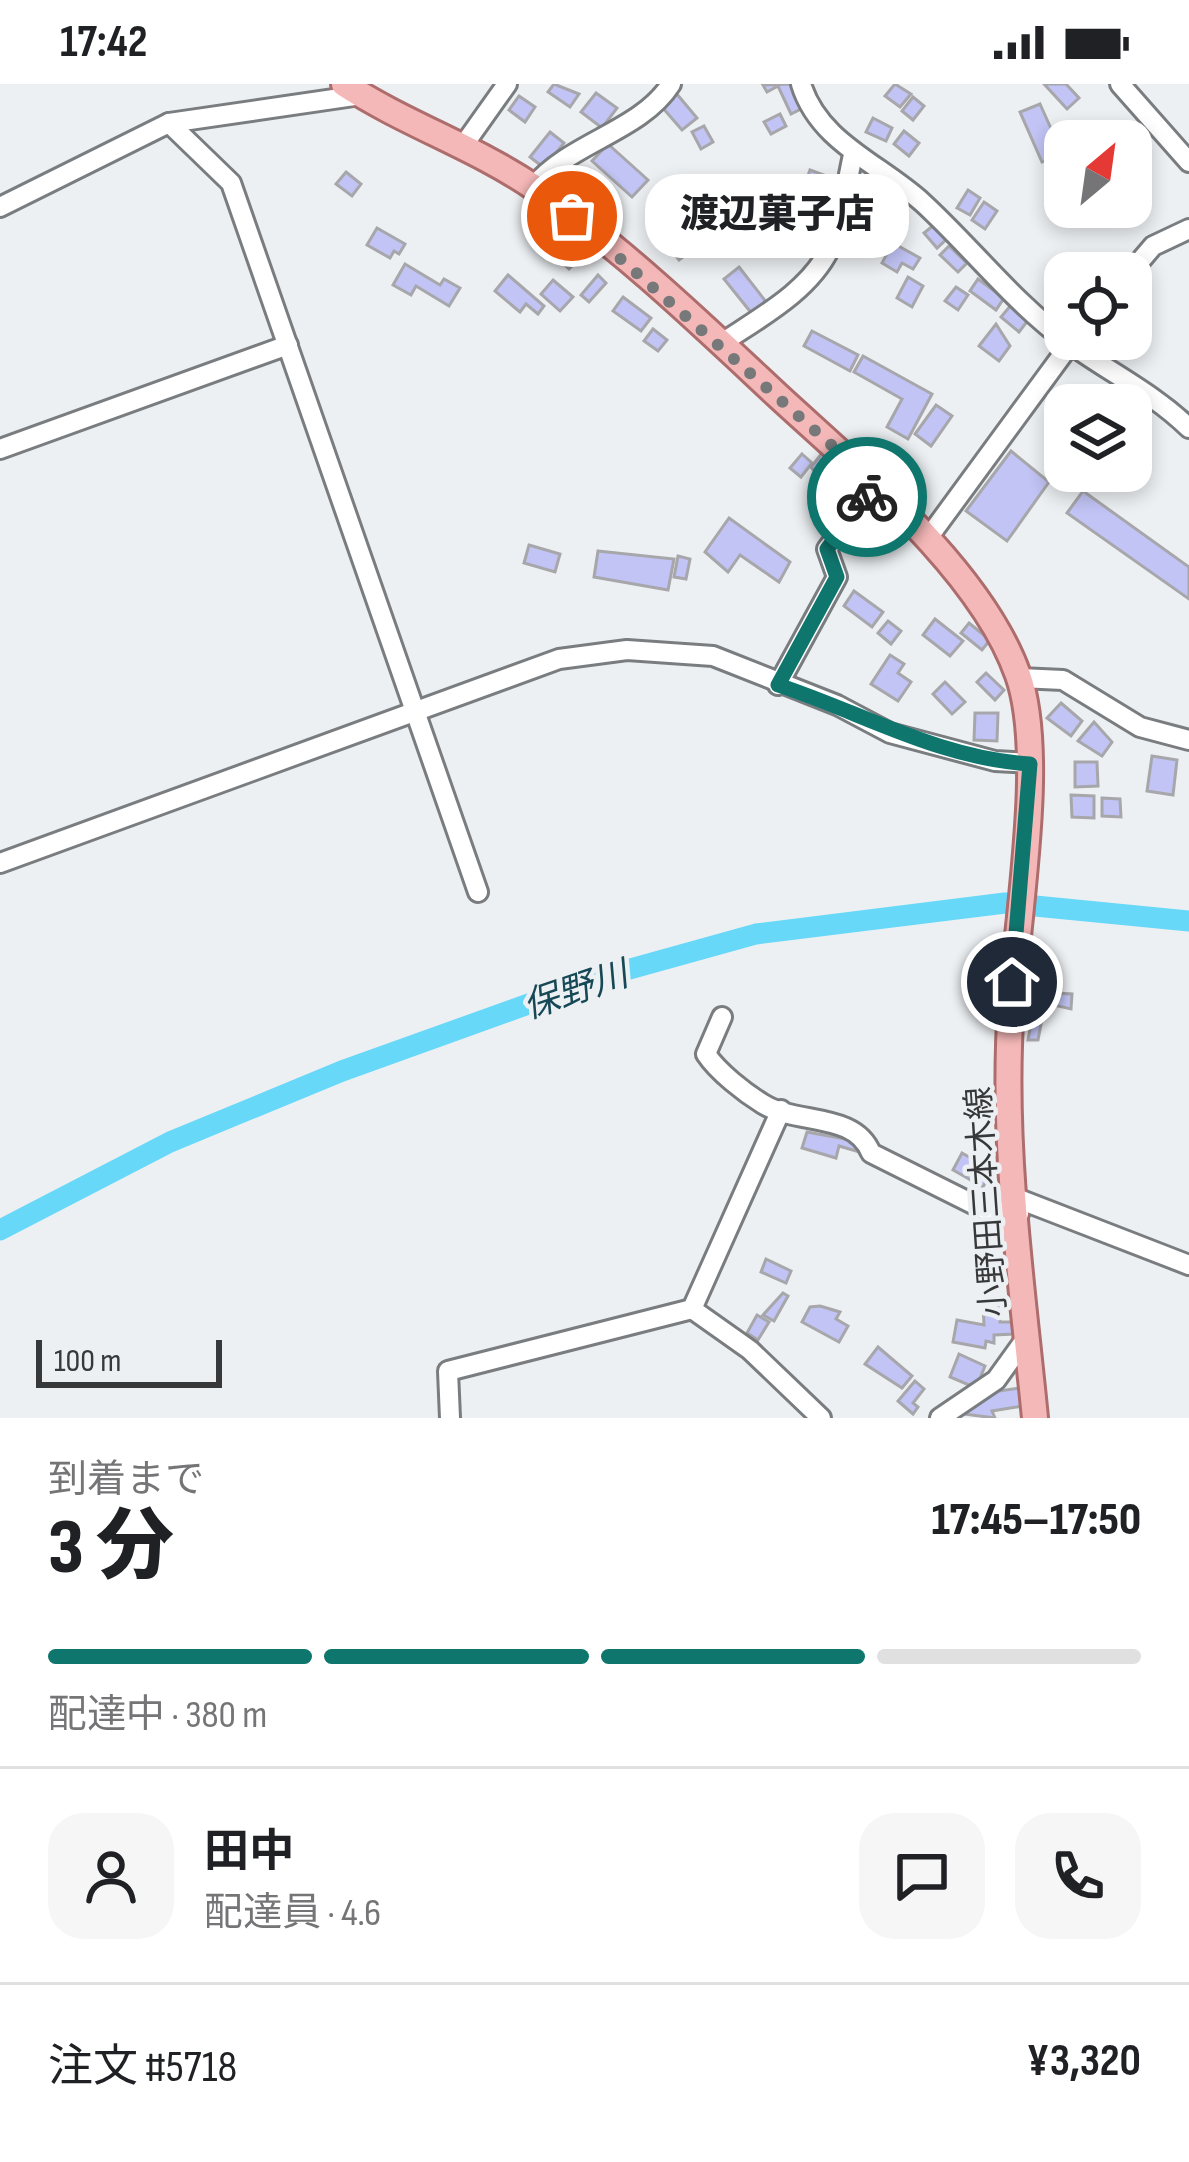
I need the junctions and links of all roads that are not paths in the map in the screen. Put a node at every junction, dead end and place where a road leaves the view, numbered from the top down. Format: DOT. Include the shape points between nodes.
graph roads {
  1 [pos="507,84"];
  2 [pos="671,84"];
  3 [pos="801,84"];
  4 [pos="1120,84"];
  5 [pos="352,90"];
  6 [pos="170,123"];
  7 [pos="463,146"];
  8 [pos="853,154"];
  9 [pos="1189,162"];
  10 [pos="533,187"];
  11 [pos="0,207"];
  12 [pos="1189,229"];
  13 [pos="1148,252"];
  14 [pos="1044,319"];
  15 [pos="722,343"];
  16 [pos="288,345"];
  17 [pos="1059,360"];
  18 [pos="1096,360"];
  19 [pos="1189,428"];
  20 [pos="0,449"];
  21 [pos="875,486"];
  22 [pos="928,538"];
  23 [pos="1020,678"];
  24 [pos="778,685"];
  25 [pos="414,710"];
  26 [pos="1189,740"];
  27 [pos="1030,764"];
  28 [pos="0,863"];
  29 [pos="478,892"];
  30 [pos="722,1018"];
  31 [pos="781,1110"];
  32 [pos="1017,1206"];
  33 [pos="1189,1265"];
  34 [pos="692,1309"];
  35 [pos="1027,1337"];
  36 [pos="450,1418"];
  37 [pos="820,1418"];
  38 [pos="940,1418"];
  39 [pos="1035,1418"];
  1 -- 7 [label="street"];
  2 -- 10 [label="street" via="626,123 564,154"];
  3 -- 8 [label="street" via="808,107"];
  4 -- 9 [label="street"];
  5 -- 6 [label="street"];
  5 -- 7 [label="main road"];
  6 -- 11 [label="street"];
  6 -- 16 [label="street" via="231,183"];
  7 -- 10 [label="main road"];
  8 -- 14 [label="street" via="923,203"];
  8 -- 15 [label="street" via="832,245 817,268"];
  10 -- 15 [label="main road"];
  12 -- 13 [label="street"];
  15 -- 21 [label="main road"];
  16 -- 20 [label="street"];
  16 -- 25 [label="street"];
  17 -- 22 [label="street"];
  18 -- 19 [label="street"];
  21 -- 22 [label="main road"];
  21 -- 24 [label="street" via="827,549 837,577"];
  22 -- 23 [label="main road" via="999,634"];
  23 -- 26 [label="street" via="1063,680 1140,727"];
  23 -- 27 [label="main road"];
  24 -- 25 [label="street" via="712,656 627,650 559,659"];
  24 -- 27 [label="street" via="890,733"];
  25 -- 28 [label="street"];
  25 -- 29 [label="street"];
  27 -- 32 [label="main road, 小野田三本木線" via="1012,982 1009,1133"];
  30 -- 31 [label="street" via="706,1054"];
  31 -- 32 [label="street" via="853,1130 871,1153 987,1211"];
  31 -- 34 [label="street"];
  32 -- 33 [label="street"];
  32 -- 35 [label="main road, 小野田三本木線"];
  34 -- 36 [label="street" via="448,1371"];
  34 -- 37 [label="street" via="750,1350"];
  35 -- 38 [label="street" via="996,1380"];
  35 -- 39 [label="main road, 小野田三本木線"];
}
